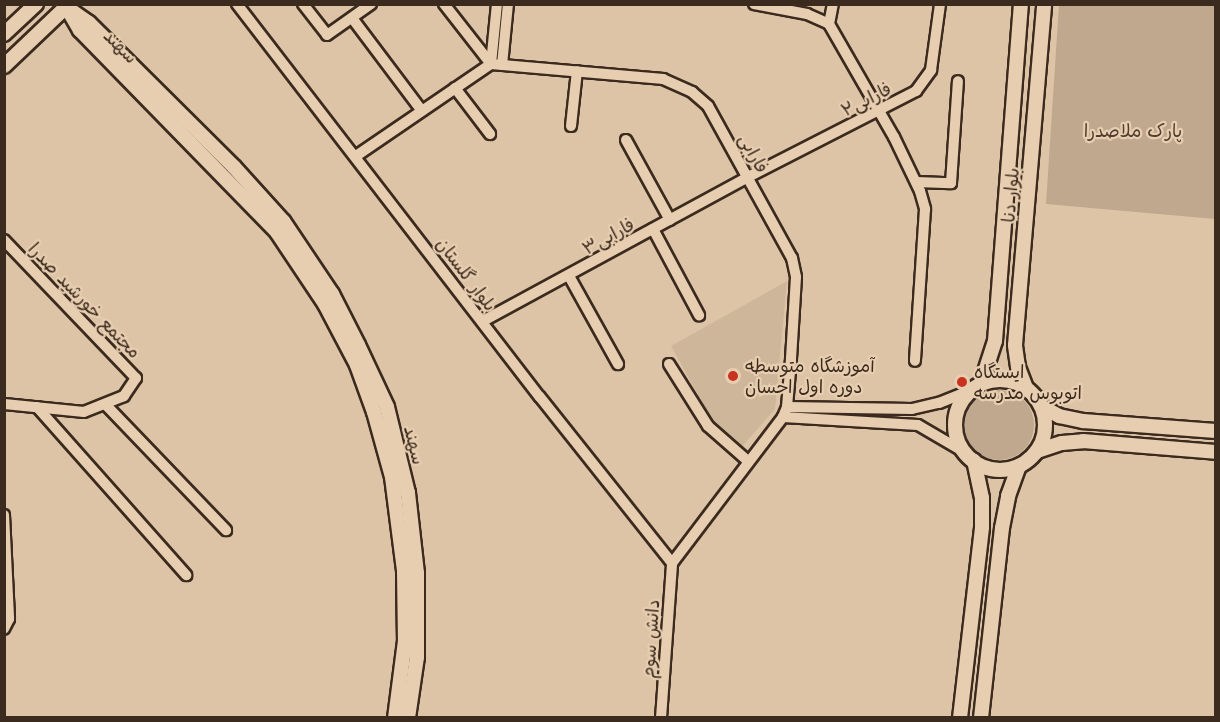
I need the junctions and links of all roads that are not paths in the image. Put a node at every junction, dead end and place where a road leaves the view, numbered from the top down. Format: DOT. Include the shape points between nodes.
graph roads {
  1 [pos="36,4"];
  2 [pos="237,4"];
  3 [pos="303,4"];
  4 [pos="371,4"];
  5 [pos="444,4"];
  6 [pos="497,4"];
  7 [pos="508,4"];
  8 [pos="754,4"];
  9 [pos="833,4"];
  10 [pos="940,4"];
  11 [pos="1021,4"];
  12 [pos="1044,4"];
  13 [pos="66,5"];
  14 [pos="766,6"];
  15 [pos="352,18"];
  16 [pos="829,24"];
  17 [pos="4,34"];
  18 [pos="497,64"];
  19 [pos="4,66"];
  20 [pos="577,71"];
  21 [pos="958,81"];
  22 [pos="455,88"];
  23 [pos="422,111"];
  24 [pos="879,111"];
  25 [pos="572,126"];
  26 [pos="489,134"];
  27 [pos="626,140"];
  28 [pos="356,156"];
  29 [pos="748,177"];
  30 [pos="916,182"];
  31 [pos="670,219"];
  32 [pos="653,229"];
  33 [pos="4,240"];
  34 [pos="569,276"];
  35 [pos="699,315"];
  36 [pos="483,321"];
  37 [pos="915,361"];
  38 [pos="618,364"];
  39 [pos="669,364"];
  40 [pos="976,387"];
  41 [pos="1026,388"];
  42 [pos="4,404"];
  43 [pos="105,404"];
  44 [pos="1041,406"];
  45 [pos="37,407"];
  46 [pos="785,412"];
  47 [pos="1215,431"];
  48 [pos="1037,451"];
  49 [pos="1215,452"];
  50 [pos="970,457"];
  51 [pos="748,461"];
  52 [pos="1019,466"];
  53 [pos="4,515"];
  54 [pos="226,530"];
  55 [pos="672,562"];
  56 [pos="186,575"];
  57 [pos="7,624"];
  58 [pos="395,717"];
  59 [pos="408,717"];
  60 [pos="662,717"];
  61 [pos="960,717"];
  62 [pos="981,717"];
  1 -- 17 [label="street"];
  2 -- 28 [label="street, بلوار گلستان"];
  3 -- 15 [label="street" via="327,35"];
  4 -- 15 [label="street"];
  5 -- 18 [label="street"];
  6 -- 18 [label="street"];
  7 -- 18 [label="street"];
  8 -- 14 [label="street"];
  9 -- 16 [label="street"];
  10 -- 24 [label="street, فارابی۲" via="931,70 916,91"];
  11 -- 40 [label="street, بلوار دنا" via="995,341"];
  12 -- 41 [label="street, بلوار دنا" via="1015,345"];
  13 -- 19 [label="street"];
  13 -- 58 [label="street, سهند" via="80,30 277,232 325,304 357,365 392,477 404,571 405,640"];
  13 -- 59 [label="street, سهند" via="89,23 234,167 283,221 332,294 358,345 387,408 408,493 417,573 417,657"];
  14 -- 16 [label="street" via="807,14"];
  15 -- 23 [label="street"];
  16 -- 24 [label="street"];
  18 -- 20 [label="street, فارابی"];
  18 -- 22 [label="street"];
  20 -- 25 [label="street"];
  20 -- 29 [label="street, فارابی" via="663,79 692,92 708,106"];
  21 -- 30 [label="street" via="951,183"];
  22 -- 23 [label="street"];
  22 -- 26 [label="street"];
  23 -- 28 [label="street"];
  24 -- 29 [label="street, فارابی۲"];
  24 -- 30 [label="street"];
  27 -- 31 [label="street"];
  28 -- 36 [label="street, بلوار گلستان"];
  29 -- 31 [label="street, فارابی۳"];
  29 -- 46 [label="street, فارابی" via="792,258 796,277"];
  30 -- 37 [label="street" via="925,209"];
  31 -- 32 [label="street, فارابی۳"];
  32 -- 34 [label="street, فارابی۳"];
  32 -- 35 [label="street"];
  33 -- 43 [label="street, مجتمع خورشید صدرا" via="136,378 124,396"];
  34 -- 36 [label="street, فارابی۳"];
  34 -- 38 [label="street"];
  36 -- 55 [label="street, بلوار گلستان"];
  39 -- 51 [label="street" via="708,426"];
  40 -- 41 [label="street" via="1004,380"];
  40 -- 46 [label="street" via="939,403 912,409"];
  40 -- 50 [label="street" via="962,400 957,413 957,434"];
  41 -- 44 [label="street"];
  42 -- 45 [label="street, مجتمع خورشید صدرا"];
  43 -- 45 [label="street, مجتمع خورشید صدرا" via="84,412"];
  43 -- 54 [label="street"];
  44 -- 47 [label="street" via="1059,416 1083,421"];
  44 -- 48 [label="street" via="1045,429"];
  45 -- 56 [label="street"];
  46 -- 50 [label="street" via="918,424"];
  46 -- 51 [label="street"];
  48 -- 49 [label="street" via="1083,441"];
  48 -- 52 [label="street"];
  50 -- 52 [label="street" via="996,470"];
  50 -- 61 [label="street" via="982,498 982,527"];
  51 -- 55 [label="street"];
  52 -- 62 [label="street" via="1002,528"];
  53 -- 57 [label="street"];
  55 -- 60 [label="street, دانش سوم"];
}
